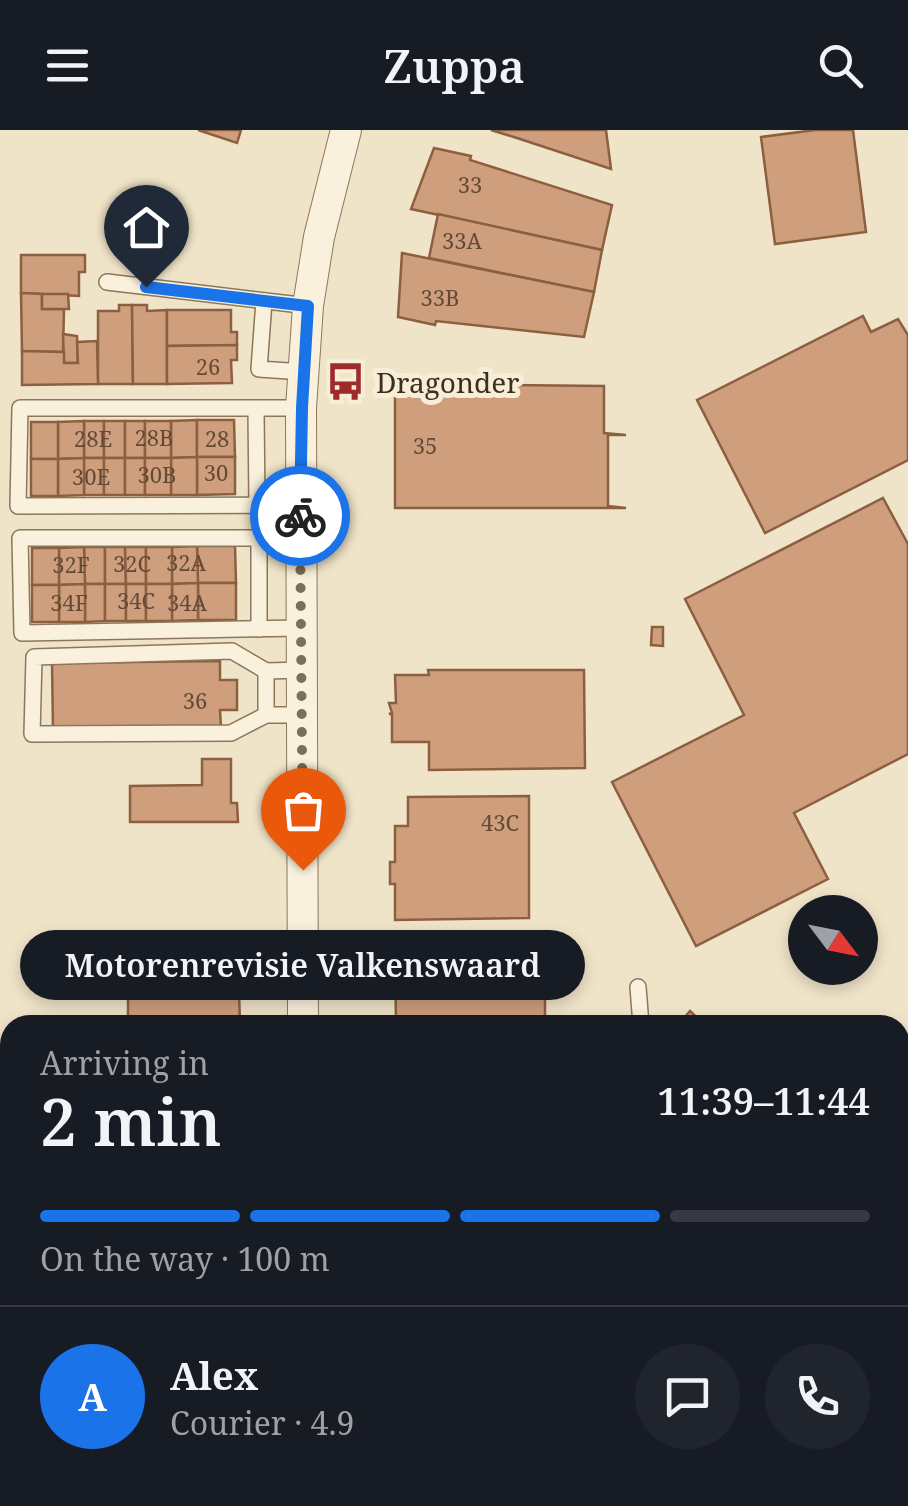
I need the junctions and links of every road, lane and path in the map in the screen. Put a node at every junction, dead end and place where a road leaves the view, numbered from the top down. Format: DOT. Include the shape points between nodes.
graph roads {
  1 [pos="346,130"];
  2 [pos="106,282"];
  3 [pos="264,301"];
  4 [pos="308,306"];
  5 [pos="304,372"];
  6 [pos="302,408"];
  7 [pos="256,410"];
  8 [pos="300,505"];
  9 [pos="257,506"];
  10 [pos="259,538"];
  11 [pos="300,538"];
  12 [pos="303,628"];
  13 [pos="260,629"];
  14 [pos="303,670"];
  15 [pos="266,671"];
  16 [pos="266,715"];
  17 [pos="303,715"];
  18 [pos="638,988"];
  19 [pos="303,1015"];
  20 [pos="641,1015"];
  1 -- 4 [label="street"];
  2 -- 3 [label="lane"];
  3 -- 4 [label="lane"];
  3 -- 5 [label="lane" via="258,369"];
  4 -- 5 [label="street"];
  5 -- 6 [label="street"];
  6 -- 7 [label="lane"];
  6 -- 8 [label="street"];
  7 -- 9 [label="lane"];
  7 -- 9 [label="lane" via="20,408 18,506"];
  8 -- 9 [label="lane"];
  8 -- 11 [label="street"];
  10 -- 11 [label="lane"];
  10 -- 13 [label="lane"];
  10 -- 13 [label="lane" via="20,538 22,633"];
  11 -- 12 [label="street"];
  12 -- 13 [label="lane"];
  12 -- 14 [label="street"];
  14 -- 15 [label="lane"];
  14 -- 17 [label="street"];
  15 -- 16 [label="lane"];
  15 -- 16 [label="lane" via="232,651 34,656 32,734 231,734"];
  16 -- 17 [label="lane"];
  17 -- 19 [label="street"];
  18 -- 20 [label="lane"];
}
